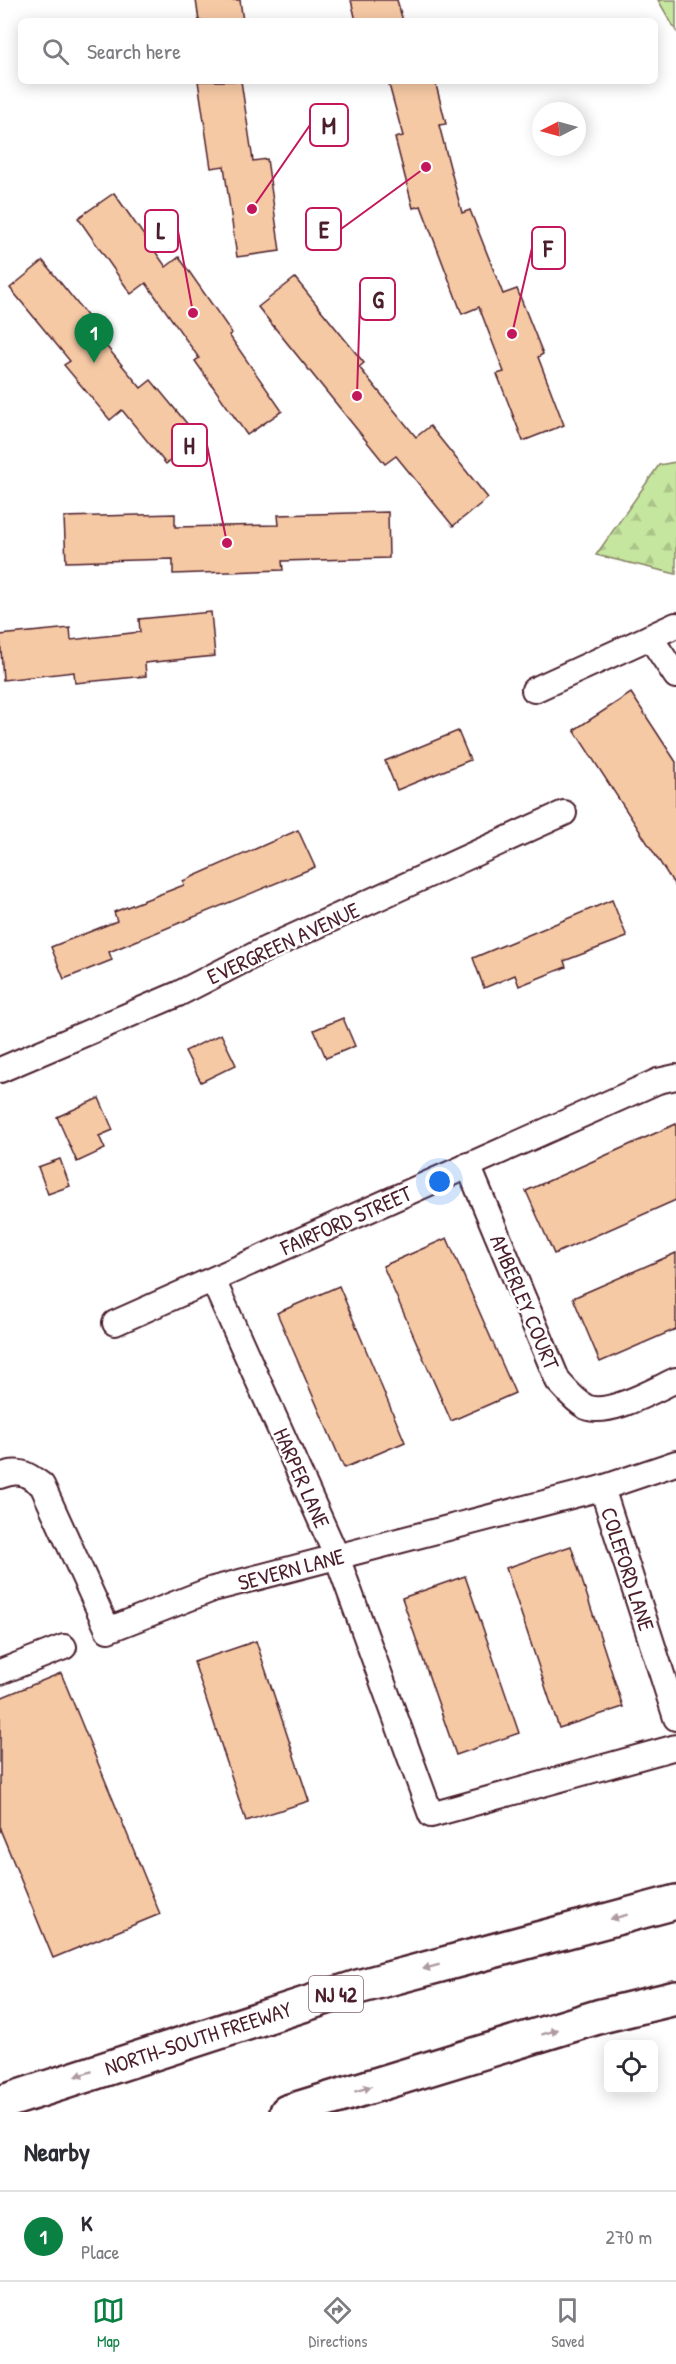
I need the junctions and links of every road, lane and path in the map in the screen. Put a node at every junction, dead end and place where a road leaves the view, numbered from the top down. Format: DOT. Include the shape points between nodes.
graph roads {
  1 [pos="676,625"];
  2 [pos="650,637"];
  3 [pos="676,676"];
  4 [pos="534,690"];
  5 [pos="564,813"];
  6 [pos="0,1070"];
  7 [pos="676,1077"];
  8 [pos="468,1165"];
  9 [pos="213,1280"];
  10 [pos="115,1323"];
  11 [pos="676,1380"];
  12 [pos="676,1462"];
  13 [pos="0,1476"];
  14 [pos="602,1488"];
  15 [pos="337,1557"];
  16 [pos="64,1647"];
  17 [pos="0,1672"];
  18 [pos="676,1718"];
  19 [pos="676,1747"];
  20 [pos="676,1902"];
  21 [pos="676,1998"];
  22 [pos="0,2103"];
  23 [pos="287,2112"];
  1 -- 2 [label="street"];
  2 -- 3 [label="street"];
  2 -- 4 [label="street"];
  5 -- 6 [label="street, EVERGREEN AVENUE" via="266,949 178,994"];
  7 -- 8 [label="street, FAIRFORD STREET" via="658,1081"];
  8 -- 9 [label="street, FAIRFORD STREET"];
  8 -- 11 [label="street, AMBERLEY COURT" via="558,1381 588,1408 602,1408 619,1405"];
  9 -- 10 [label="street, FAIRFORD STREET"];
  9 -- 15 [label="street, HARPER LANE"];
  12 -- 14 [label="street, SEVERN LANE"];
  13 -- 15 [label="street, SEVERN LANE" via="27,1473 42,1485 108,1630 213,1589"];
  14 -- 15 [label="street, SEVERN LANE"];
  14 -- 18 [label="street, COLEFORD LANE"];
  15 -- 19 [label="street, HARPER LANE" via="431,1815"];
  16 -- 17 [label="street"];
  20 -- 22 [label="highway, NORTH-SOUTH FREEWAY / NJ 42, one-way" via="358,1987"];
  23 -- 21 [label="highway, one-way" via="601,2016"];
}
